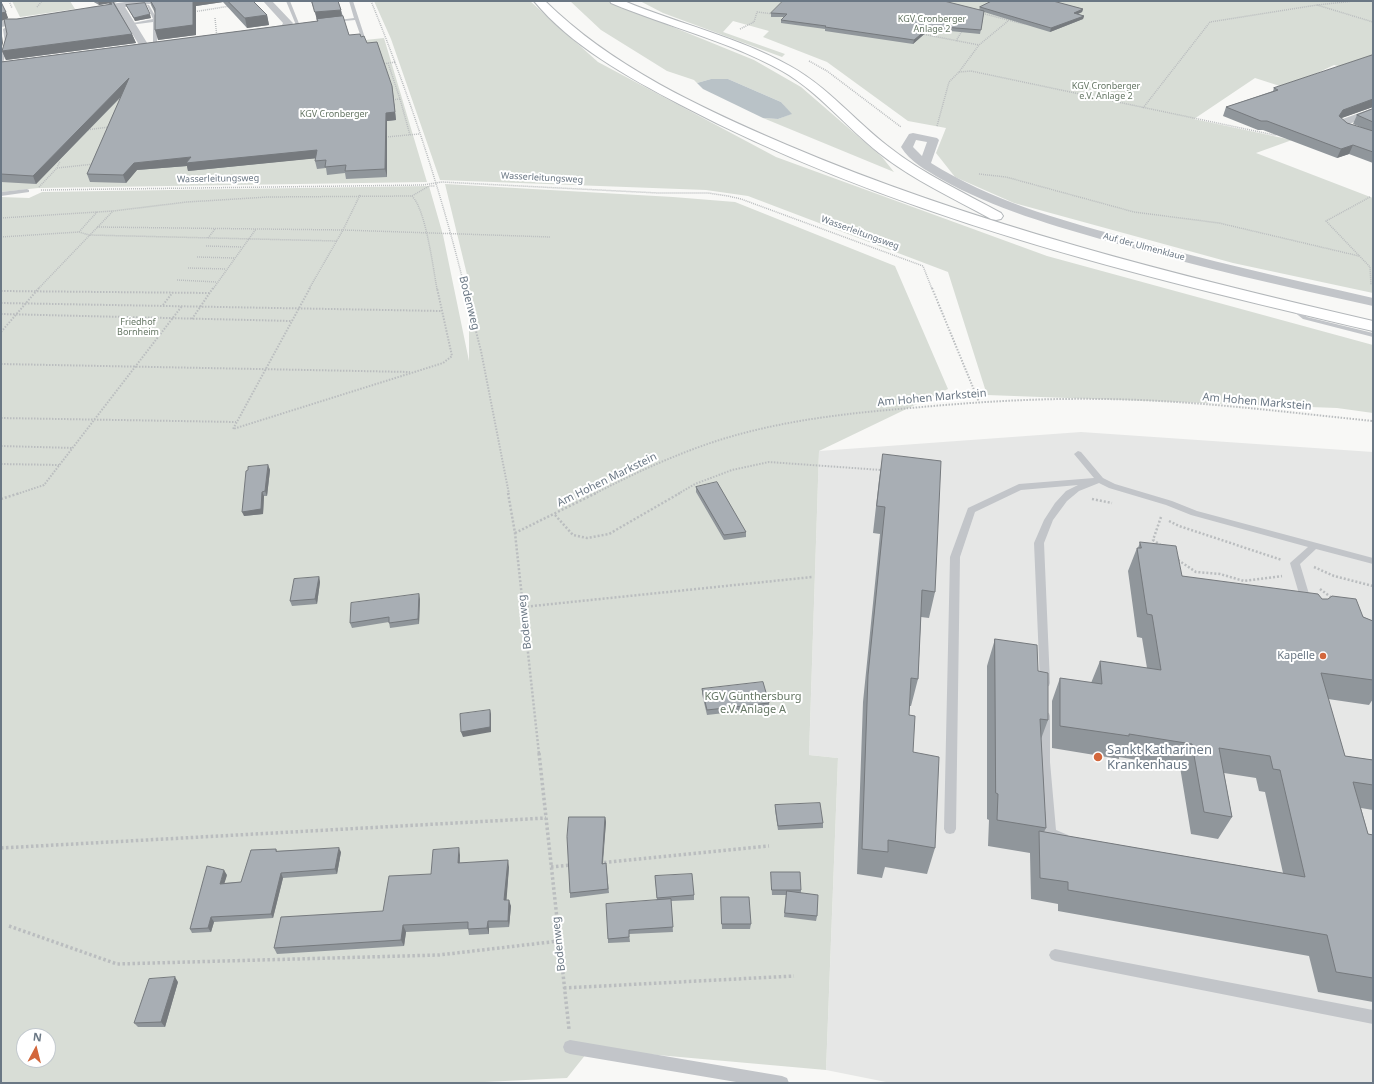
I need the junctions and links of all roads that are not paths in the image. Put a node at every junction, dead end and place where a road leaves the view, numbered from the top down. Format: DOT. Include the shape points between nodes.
graph roads {
  1 [pos="268,1"];
  2 [pos="288,1"];
  3 [pos="350,1"];
  4 [pos="538,1"];
  5 [pos="553,1"];
  6 [pos="615,1"];
  7 [pos="133,2"];
  8 [pos="149,3"];
  9 [pos="120,6"];
  10 [pos="82,12"];
  11 [pos="37,19"];
  12 [pos="356,19"];
  13 [pos="156,20"];
  14 [pos="327,22"];
  15 [pos="130,24"];
  16 [pos="306,24"];
  17 [pos="298,25"];
  18 [pos="3,27"];
  19 [pos="286,27"];
  20 [pos="255,32"];
  21 [pos="363,37"];
  22 [pos="158,44"];
  23 [pos="4,45"];
  24 [pos="3,64"];
  25 [pos="1373,111"];
  26 [pos="1373,138"];
  27 [pos="925,164"];
  28 [pos="27,191"];
  29 [pos="1,194"];
  30 [pos="996,216"];
  31 [pos="1291,307"];
  32 [pos="1373,307"];
  33 [pos="1373,326"];
  34 [pos="1373,335"];
  35 [pos="1078,454"];
  36 [pos="1100,480"];
  37 [pos="1315,545"];
  38 [pos="1373,561"];
  39 [pos="1310,611"];
  40 [pos="1045,693"];
  41 [pos="1045,708"];
  42 [pos="950,829"];
  43 [pos="1074,842"];
  44 [pos="1055,955"];
  45 [pos="1373,1017"];
  46 [pos="570,1047"];
  47 [pos="782,1083"];
  1 -- 19 [label="street" via="288,23"];
  2 -- 17 [label="lane"];
  3 -- 12 [label="lane"];
  4 -- 31 [label="highway" via="574,33 653,85 751,135 838,171 1064,248 1193,284"];
  5 -- 30 [label="highway" via="590,33 641,67 726,113 848,165"];
  6 -- 30 [label="highway" via="746,50 804,79 884,150 905,165"];
  7 -- 8 [label="street"];
  7 -- 9 [label="street"];
  8 -- 13 [label="lane"];
  9 -- 10 [label="street"];
  9 -- 15 [label="street"];
  11 -- 18 [label="street"];
  12 -- 14 [label="lane"];
  12 -- 21 [label="lane"];
  13 -- 15 [label="lane"];
  13 -- 22 [label="lane"];
  15 -- 22 [label="street" via="140,46"];
  16 -- 17 [label="lane"];
  17 -- 19 [label="lane"];
  18 -- 23 [label="lane"];
  19 -- 20 [label="street"];
  23 -- 24 [label="lane"];
  25 -- 26 [label="street" via="1344,122 1343,125"];
  27 -- 27 [label="street, Auf der Ulmenklaue" via="909,152 907,147 913,136 933,140"];
  27 -- 32 [label="street, Auf der Ulmenklaue" via="947,177 1009,205 1077,228"];
  28 -- 29 [label="lane"];
  30 -- 32 [label="highway" via="1200,276"];
  31 -- 33 [label="highway"];
  31 -- 34 [label="lane" via="1305,318"];
  35 -- 36 [label="lane"];
  36 -- 37 [label="lane" via="1112,486 1169,502 1194,513"];
  36 -- 40 [label="lane" via="1074,490 1066,498 1052,513 1039,543"];
  36 -- 42 [label="lane" via="1019,487 971,510 955,557"];
  37 -- 38 [label="lane"];
  37 -- 39 [label="lane" via="1295,563"];
  41 -- 43 [label="lane" via="1045,762 1050,832"];
  44 -- 45 [label="lane"];
  46 -- 47 [label="lane"];
}
